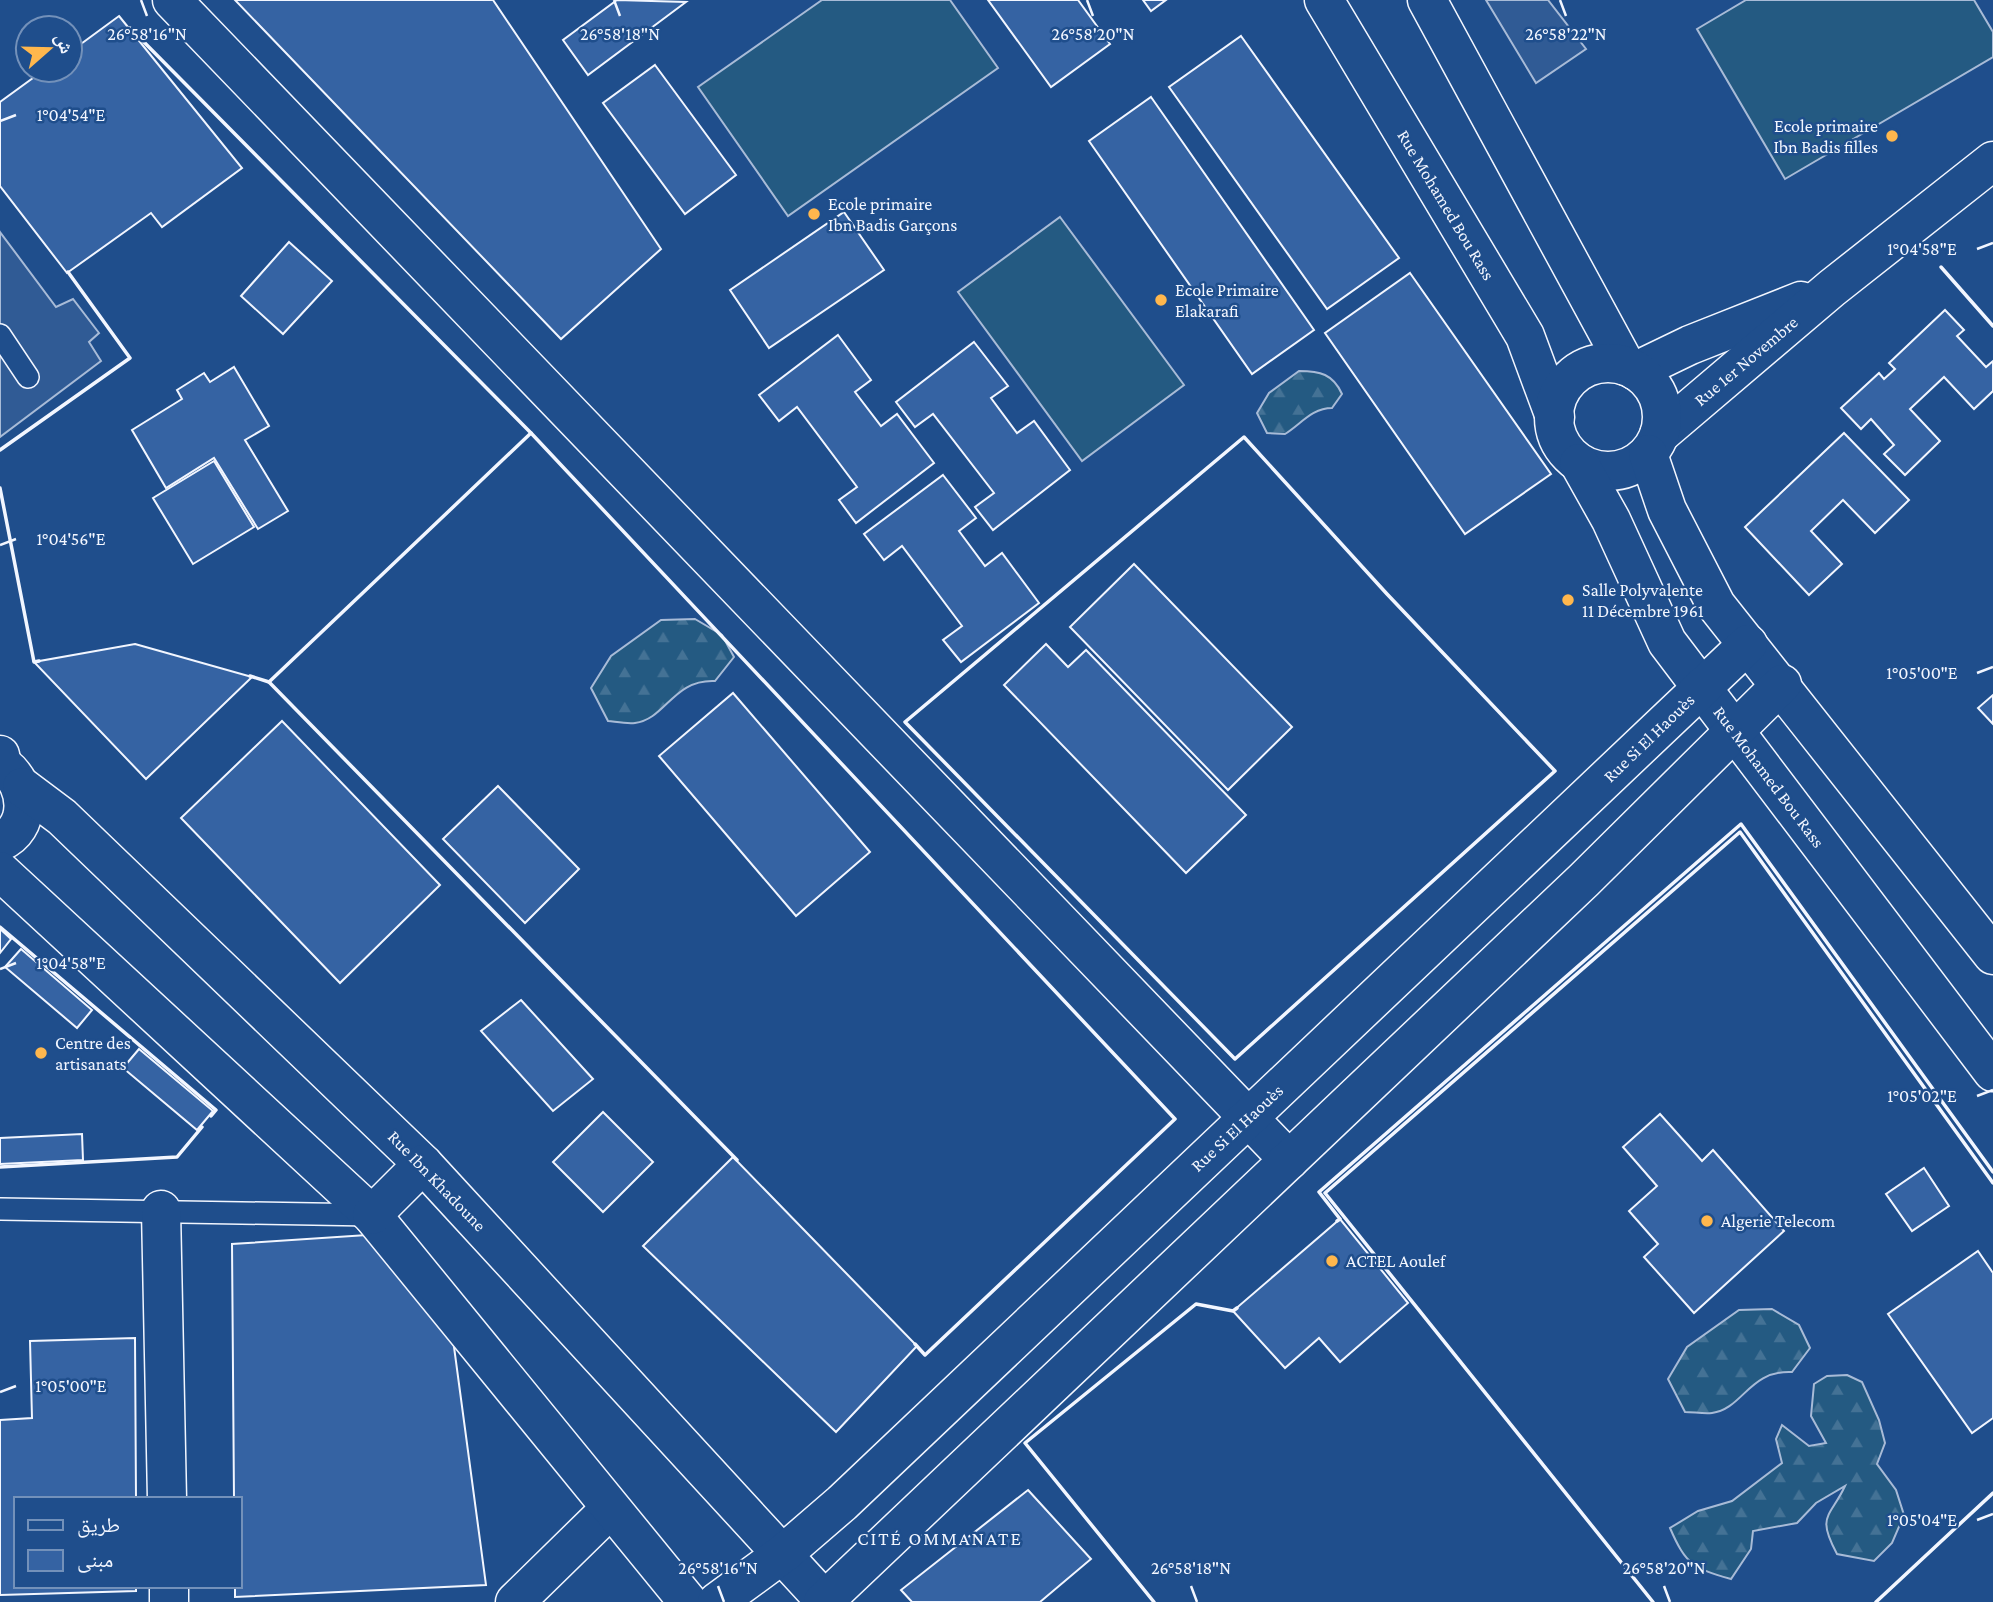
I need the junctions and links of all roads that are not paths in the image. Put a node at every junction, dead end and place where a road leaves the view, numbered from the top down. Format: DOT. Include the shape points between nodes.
graph roads {
  1 [pos="172,0"];
  2 [pos="1324,0"];
  3 [pos="1427,0"];
  4 [pos="1993,161"];
  5 [pos="1832,288"];
  6 [pos="0,335"];
  7 [pos="1631,369"];
  8 [pos="28,377"];
  9 [pos="1555,416"];
  10 [pos="1654,444"];
  11 [pos="1579,463"];
  12 [pos="1748,644"];
  13 [pos="1782,684"];
  14 [pos="1700,688"];
  15 [pos="1734,731"];
  16 [pos="6,768"];
  17 [pos="0,842"];
  18 [pos="0,871"];
  19 [pos="1993,955"];
  20 [pos="1993,1072"];
  21 [pos="1248,1118"];
  22 [pos="1289,1160"];
  23 [pos="424,1164"];
  24 [pos="0,1209"];
  25 [pos="161,1210"];
  26 [pos="372,1216"];
  27 [pos="1121,1238"];
  28 [pos="1163,1279"];
  29 [pos="167,1497"];
  30 [pos="610,1509"];
  31 [pos="784,1553"];
  32 [pos="825,1601"];
  33 [pos="515,1602"];
  34 [pos="688,1602"];
  35 [pos="718,1602"];
  1 -- 21 [label="street"];
  2 -- 9 [label="street, Rue Mohamed Bou Rass" via="1525,336"];
  3 -- 7 [label="street"];
  4 -- 5 [label="street, Rue 1er Novembre"];
  5 -- 7 [label="street, Rue 1er Novembre"];
  5 -- 10 [label="street, Rue 1er Novembre"];
  6 -- 8 [label="lane"];
  7 -- 9 [label="street" via="1609,363 1577,373 1565,384"];
  7 -- 10 [label="street" via="1650,383 1659,399 1662,417"];
  9 -- 11 [label="street" via="1565,450"];
  10 -- 11 [label="street" via="1627,468 1615,471"];
  10 -- 12 [label="street" via="1667,510 1716,605"];
  11 -- 14 [label="street, Rue Mohamed Bou Rass" via="1611,520 1667,642"];
  12 -- 13 [label="street"];
  12 -- 14 [label="street, Rue Si El Haouès"];
  13 -- 15 [label="street"];
  13 -- 19 [label="street"];
  14 -- 15 [label="street, Rue Mohamed Bou Rass"];
  14 -- 21 [label="street, Rue Si El Haouès"];
  15 -- 20 [label="street, Rue Mohamed Bou Rass"];
  15 -- 22 [label="street"];
  16 -- 17 [label="street" via="22,817 16,830"];
  16 -- 23 [label="street, Rue Ibn Khadoune"];
  18 -- 26 [label="street"];
  21 -- 22 [label="street"];
  21 -- 27 [label="street, Rue Si El Haouès"];
  22 -- 28 [label="street"];
  23 -- 26 [label="street"];
  23 -- 31 [label="street, Rue Ibn Khadoune"];
  24 -- 25 [label="lane"];
  25 -- 26 [label="lane"];
  25 -- 29 [label="street"];
  26 -- 30 [label="street"];
  27 -- 28 [label="street"];
  27 -- 31 [label="street, Rue Si El Haouès"];
  28 -- 32 [label="street"];
  30 -- 33 [label="street"];
  30 -- 34 [label="street"];
  31 -- 32 [label="street, Rue Ibn Khadoune"];
  31 -- 35 [label="street, Rue Si El Haouès"];
}
